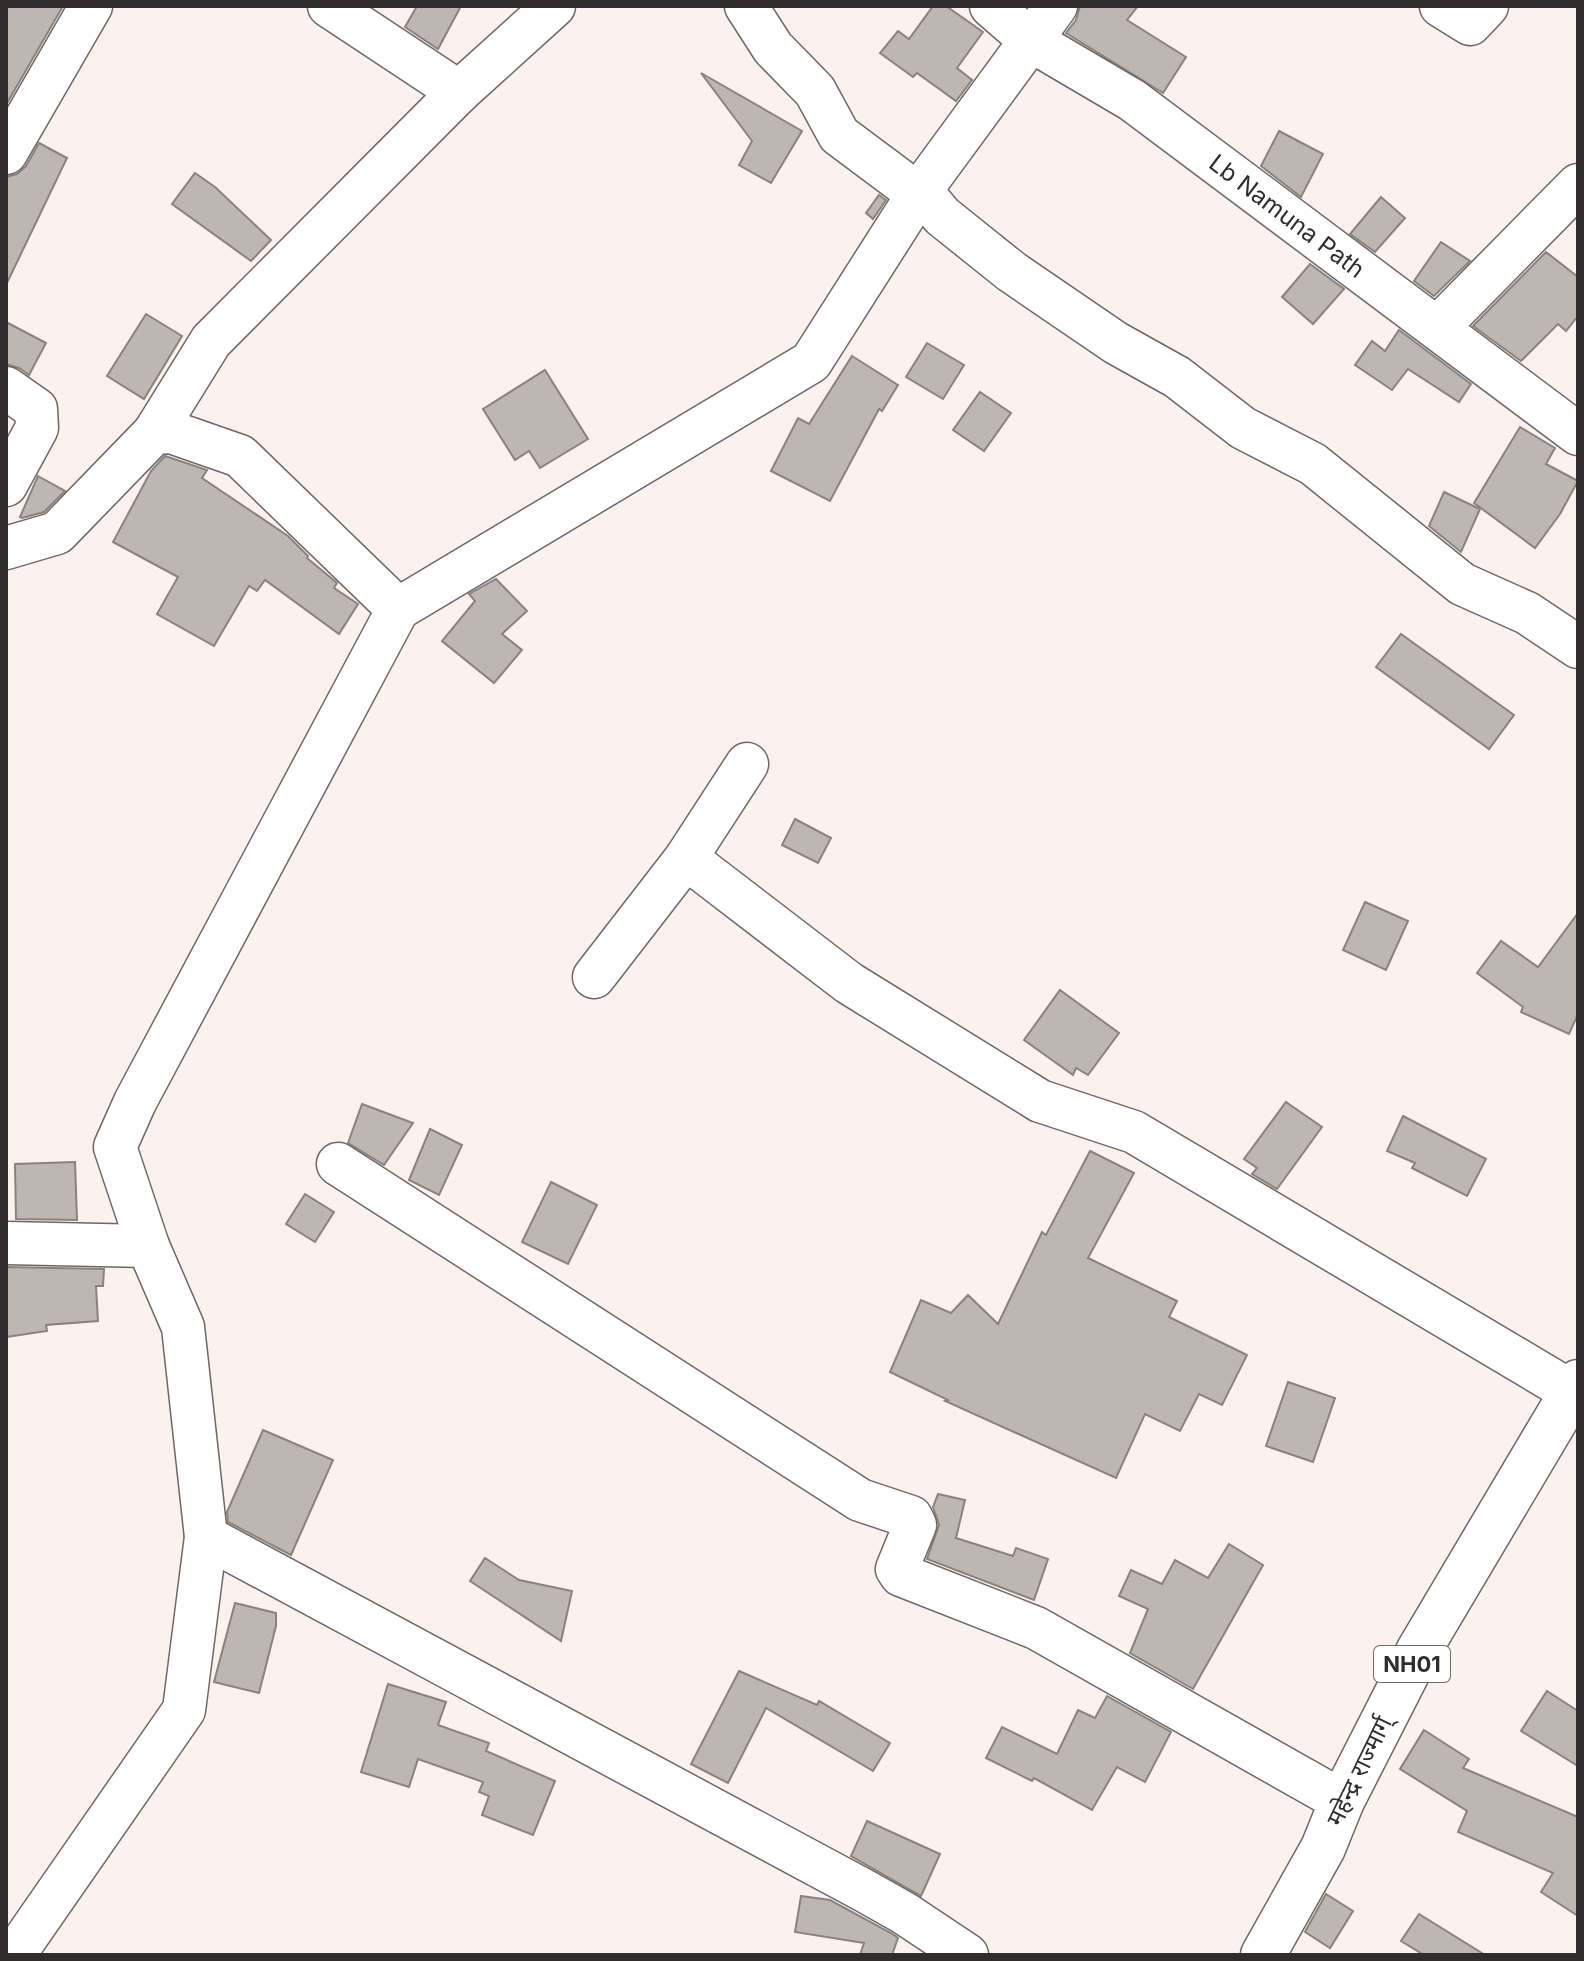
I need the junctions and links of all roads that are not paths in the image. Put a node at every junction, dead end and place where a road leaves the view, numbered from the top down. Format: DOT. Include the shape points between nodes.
graph roads {
  1 [pos="91,6"];
  2 [pos="329,6"];
  3 [pos="554,6"];
  4 [pos="746,6"];
  5 [pos="991,6"];
  6 [pos="1056,6"];
  7 [pos="1441,6"];
  8 [pos="1487,6"];
  9 [pos="1030,40"];
  10 [pos="459,92"];
  11 [pos="6,153"];
  12 [pos="1578,185"];
  13 [pos="918,194"];
  14 [pos="1437,328"];
  15 [pos="6,388"];
  16 [pos="154,433"];
  17 [pos="1578,434"];
  18 [pos="6,485"];
  19 [pos="6,548"];
  20 [pos="398,609"];
  21 [pos="1578,647"];
  22 [pos="747,764"];
  23 [pos="686,858"];
  24 [pos="594,977"];
  25 [pos="338,1164"];
  26 [pos="6,1243"];
  27 [pos="148,1246"];
  28 [pos="1575,1387"];
  29 [pos="206,1537"];
  30 [pos="1342,1801"];
  31 [pos="24,1921"];
  32 [pos="14,1955"];
  33 [pos="967,1955"];
  34 [pos="1263,1955"];
  1 -- 11 [label="street"];
  2 -- 10 [label="street"];
  3 -- 10 [label="street"];
  4 -- 13 [label="street" via="773,48 815,91 839,135"];
  5 -- 9 [label="street, Lb Namuna Path"];
  6 -- 9 [label="street"];
  7 -- 8 [label="street" via="1470,24"];
  9 -- 13 [label="street"];
  9 -- 14 [label="street, Lb Namuna Path" via="1132,100"];
  10 -- 16 [label="street" via="211,341"];
  12 -- 14 [label="street"];
  13 -- 20 [label="street" via="811,362"];
  13 -- 21 [label="street" via="1012,272 1116,343 1177,377 1243,428 1313,464 1462,584 1527,613"];
  14 -- 17 [label="street, Lb Namuna Path"];
  15 -- 18 [label="street" via="36,409 37,428"];
  16 -- 19 [label="street" via="57,533"];
  16 -- 20 [label="street" via="171,432 240,456"];
  20 -- 27 [label="street" via="115,1147"];
  22 -- 23 [label="street"];
  23 -- 24 [label="street"];
  23 -- 28 [label="street" via="849,983 1040,1101 1134,1132"];
  25 -- 30 [label="street" via="860,1500 911,1517 915,1525 897,1569 901,1575 1036,1628"];
  26 -- 27 [label="street"];
  27 -- 29 [label="street" via="183,1327"];
  28 -- 30 [label="highway, महेन्द्र राज्मार्ग् / NH01" via="1419,1650"];
  29 -- 31 [label="street" via="184,1710"];
  29 -- 33 [label="street" via="865,1891"];
  30 -- 34 [label="highway, महेन्द्र राज्मार्ग् / NH01" via="1323,1848"];
  31 -- 32 [label="street"];
}
